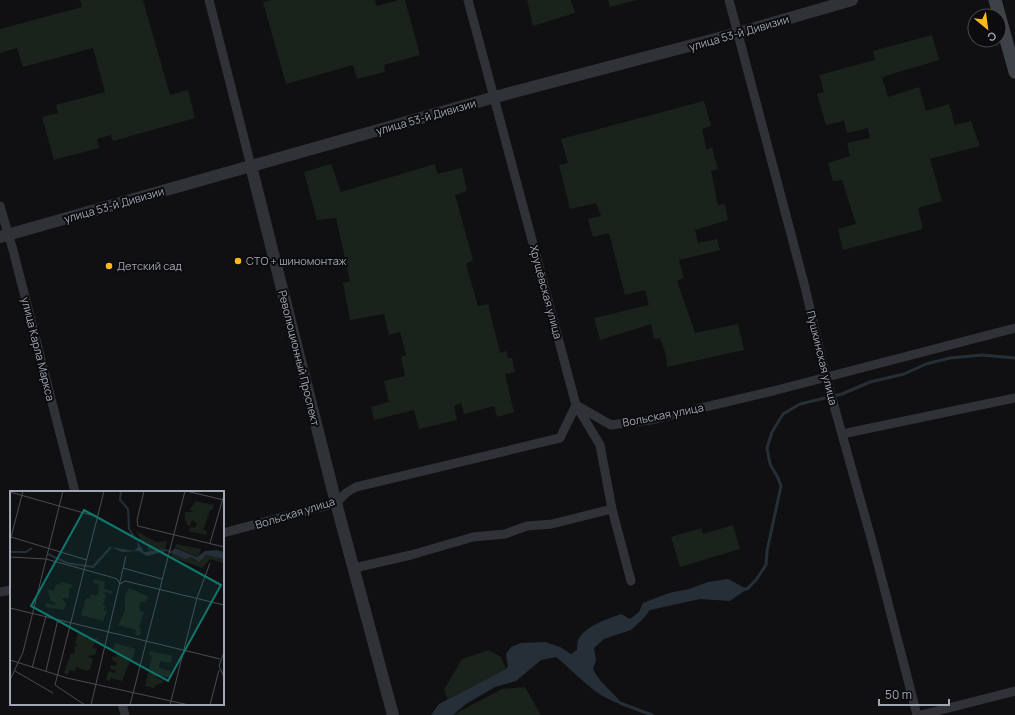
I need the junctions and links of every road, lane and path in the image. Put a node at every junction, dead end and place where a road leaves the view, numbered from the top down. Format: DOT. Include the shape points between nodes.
graph roads {
  1 [pos="210,0"];
  2 [pos="468,0"];
  3 [pos="729,0"];
  4 [pos="852,0"];
  5 [pos="995,0"];
  6 [pos="820,5"];
  7 [pos="738,34"];
  8 [pos="1015,72"];
  9 [pos="495,97"];
  10 [pos="251,166"];
  11 [pos="0,206"];
  12 [pos="4,236"];
  13 [pos="1015,328"];
  14 [pos="826,377"];
  15 [pos="1015,398"];
  16 [pos="576,405"];
  17 [pos="842,434"];
  18 [pos="75,491"];
  19 [pos="336,503"];
  20 [pos="612,509"];
  21 [pos="224,533"];
  22 [pos="354,568"];
  23 [pos="631,581"];
  24 [pos="10,590"];
  25 [pos="0,592"];
  26 [pos="1015,691"];
  27 [pos="122,705"];
  28 [pos="392,711"];
  29 [pos="125,715"];
  30 [pos="917,715"];
  31 [pos="921,715"];
  1 -- 10 [label="street, Революционный Проспект"];
  2 -- 9 [label="street, Хрущёвская улица"];
  3 -- 7 [label="street, Пушкинская улица"];
  4 -- 6 [label="street, улица 53-й Дивизии"];
  5 -- 8 [label="main road"];
  6 -- 7 [label="street, улица 53-й Дивизии"];
  7 -- 9 [label="street, улица 53-й Дивизии"];
  7 -- 14 [label="street, Пушкинская улица" via="805,287"];
  9 -- 10 [label="street, улица 53-й Дивизии"];
  9 -- 16 [label="street, Хрущёвская улица"];
  10 -- 12 [label="street, улица 53-й Дивизии"];
  10 -- 19 [label="street, Революционный Проспект"];
  11 -- 12 [label="street, улица Карла Маркса"];
  12 -- 18 [label="street, улица Карла Маркса"];
  13 -- 14 [label="street, Вольская улица"];
  14 -- 16 [label="street, Вольская улица" via="650,420 611,425"];
  14 -- 17 [label="street, Пушкинская улица"];
  15 -- 17 [label="street"];
  16 -- 19 [label="street, Вольская улица" via="560,438 356,487"];
  16 -- 20 [label="street, Хрущёвская улица" via="600,445"];
  17 -- 30 [label="street, Пушкинская улица"];
  19 -- 21 [label="street, Вольская улица"];
  19 -- 22 [label="street, Революционный Проспект"];
  20 -- 22 [label="street" via="552,524 527,526 505,534 473,537"];
  20 -- 23 [label="street, Хрущёвская улица"];
  22 -- 28 [label="street, Революционный Проспект"];
  24 -- 25 [label="street"];
  26 -- 31 [label="street"];
  27 -- 29 [label="street"];
}
